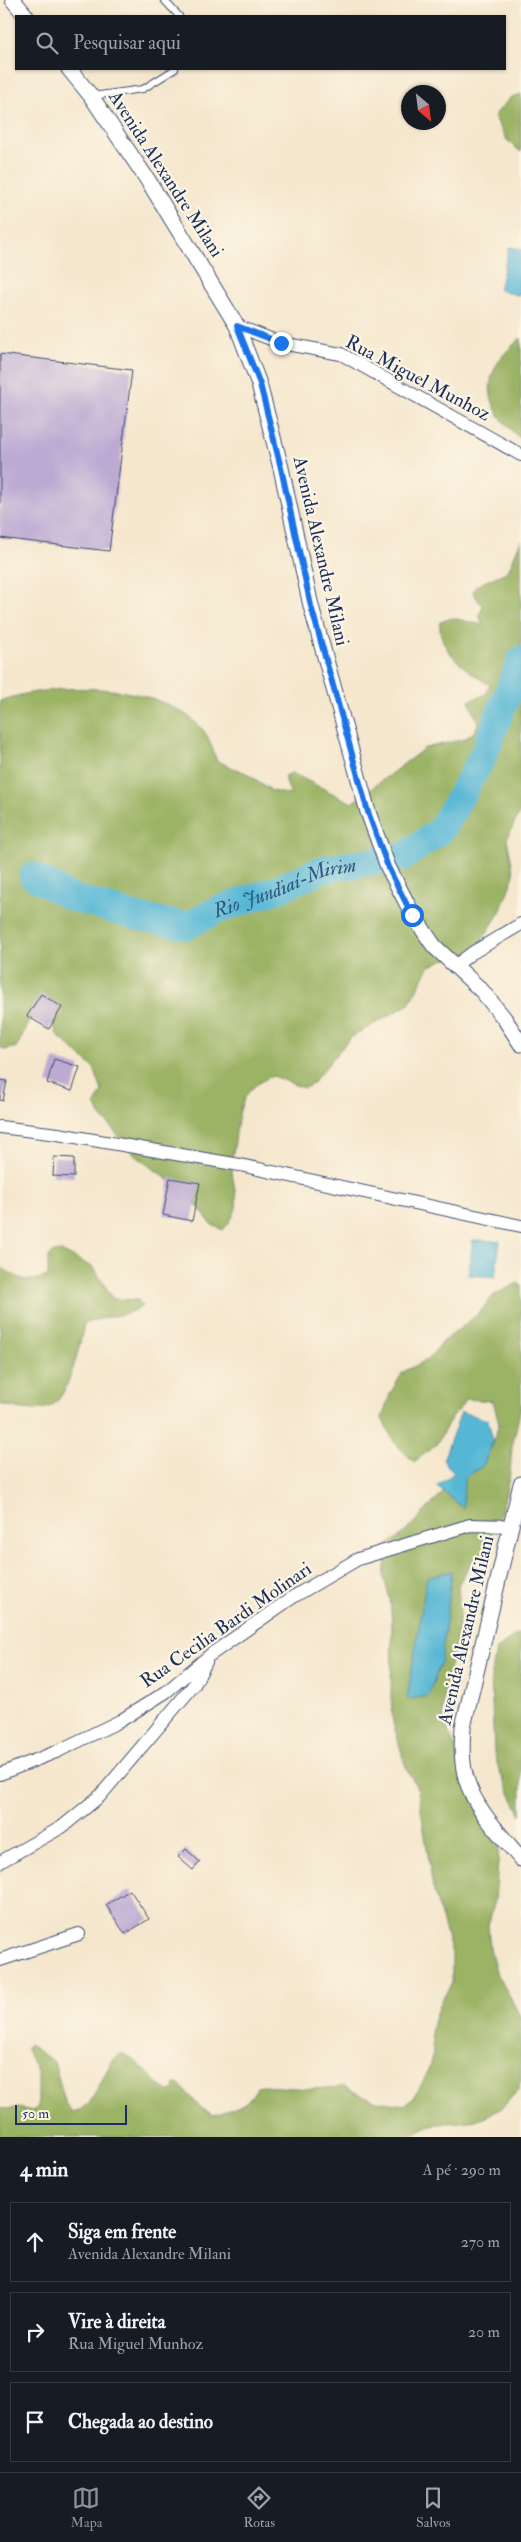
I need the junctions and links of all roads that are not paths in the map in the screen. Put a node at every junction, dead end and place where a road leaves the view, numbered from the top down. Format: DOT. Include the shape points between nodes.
graph roads {
  1 [pos="13,0"];
  2 [pos="164,0"];
  3 [pos="25,15"];
  4 [pos="178,15"];
  5 [pos="70,70"];
  6 [pos="173,70"];
  7 [pos="91,96"];
  8 [pos="237,326"];
  9 [pos="521,455"];
  10 [pos="521,924"];
  11 [pos="456,965"];
  12 [pos="521,1044"];
  13 [pos="0,1127"];
  14 [pos="521,1226"];
  15 [pos="521,1484"];
  16 [pos="516,1528"];
  17 [pos="210,1655"];
  18 [pos="0,1774"];
  19 [pos="521,1859"];
  20 [pos="0,1862"];
  21 [pos="79,1934"];
  22 [pos="0,1960"];
  1 -- 3 [label="street"];
  2 -- 4 [label="lane"];
  5 -- 7 [label="street, Avenida Alexandre Milani"];
  6 -- 7 [label="lane" via="143,89"];
  7 -- 8 [label="street, Avenida Alexandre Milani"];
  8 -- 9 [label="street, Rua Miguel Munhoz" via="281,343 341,354"];
  8 -- 11 [label="street, Avenida Alexandre Milani" via="260,384 311,606 368,812 388,867 412,915 434,946"];
  10 -- 11 [label="street"];
  11 -- 12 [label="street, Avenida Alexandre Milani" via="504,1018"];
  13 -- 14 [label="street" via="240,1165"];
  15 -- 16 [label="street, Avenida Alexandre Milani"];
  16 -- 17 [label="street, Rua Cecilia Bardi Molinari" via="470,1525 358,1559 294,1597"];
  16 -- 19 [label="street, Avenida Alexandre Milani" via="463,1727 462,1751 466,1779 479,1804"];
  17 -- 18 [label="street, Rua Cecilia Bardi Molinari" via="166,1692 120,1721 56,1752"];
  17 -- 20 [label="street" via="194,1685 100,1796 62,1827"];
  21 -- 22 [label="street"];
}
